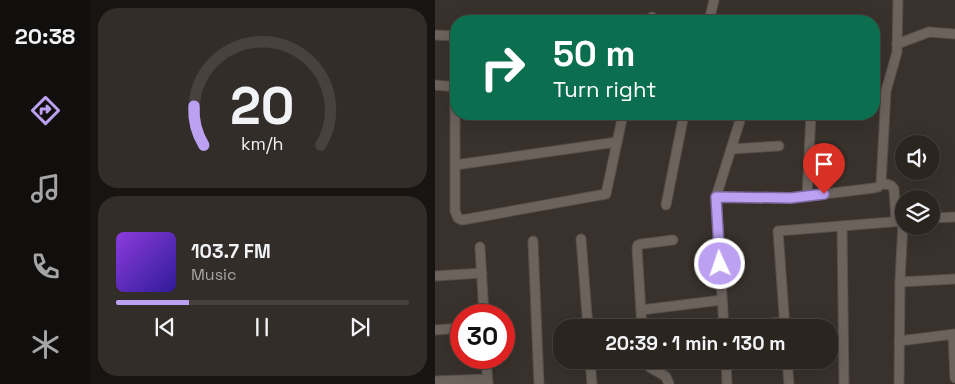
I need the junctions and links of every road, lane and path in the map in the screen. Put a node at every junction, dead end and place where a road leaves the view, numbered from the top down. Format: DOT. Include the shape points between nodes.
graph roads {
  1 [pos="714,0"];
  2 [pos="898,0"];
  3 [pos="710,15"];
  4 [pos="955,34"];
  5 [pos="435,35"];
  6 [pos="450,36"];
  7 [pos="897,44"];
  8 [pos="435,85"];
  9 [pos="450,86"];
  10 [pos="456,120"];
  11 [pos="622,120"];
  12 [pos="683,120"];
  13 [pos="740,120"];
  14 [pos="811,120"];
  15 [pos="617,142"];
  16 [pos="779,146"];
  17 [pos="731,149"];
  18 [pos="455,164"];
  19 [pos="881,184"];
  20 [pos="895,194"];
  21 [pos="807,196"];
  22 [pos="716,197"];
  23 [pos="666,205"];
  24 [pos="955,217"];
  25 [pos="940,218"];
  26 [pos="895,222"];
  27 [pos="842,226"];
  28 [pos="901,235"];
  29 [pos="581,239"];
  30 [pos="673,240"];
  31 [pos="533,241"];
  32 [pos="480,247"];
  33 [pos="482,272"];
  34 [pos="435,276"];
  35 [pos="955,279"];
  36 [pos="900,282"];
  37 [pos="722,300"];
  38 [pos="483,304"];
  39 [pos="641,310"];
  40 [pos="587,319"];
  41 [pos="642,319"];
  42 [pos="724,319"];
  43 [pos="785,319"];
  44 [pos="450,329"];
  45 [pos="435,330"];
  46 [pos="954,334"];
  47 [pos="899,341"];
  48 [pos="838,343"];
  49 [pos="843,343"];
  50 [pos="591,369"];
  51 [pos="651,369"];
  52 [pos="726,369"];
  53 [pos="788,369"];
  54 [pos="955,378"];
  55 [pos="435,381"];
  56 [pos="487,381"];
  57 [pos="539,384"];
  58 [pos="592,384"];
  59 [pos="669,384"];
  60 [pos="727,384"];
  61 [pos="789,384"];
  62 [pos="844,384"];
  63 [pos="899,384"];
  1 -- 3 [label="street"];
  2 -- 7 [label="street"];
  4 -- 7 [label="street" via="929,32"];
  5 -- 6 [label="street"];
  7 -- 19 [label="street" via="886,91"];
  8 -- 9 [label="street"];
  10 -- 18 [label="street"];
  11 -- 15 [label="street"];
  12 -- 23 [label="street"];
  13 -- 17 [label="street"];
  14 -- 21 [label="street"];
  15 -- 18 [label="street"];
  15 -- 18 [label="street" via="606,194 466,220 458,218 455,210"];
  16 -- 17 [label="street"];
  17 -- 22 [label="street"];
  19 -- 20 [label="street" via="892,186"];
  19 -- 21 [label="street" via="874,188"];
  21 -- 22 [label="street"];
  22 -- 37 [label="street"];
  24 -- 25 [label="street"];
  26 -- 27 [label="street"];
  27 -- 43 [label="street" via="778,231"];
  27 -- 49 [label="street"];
  28 -- 36 [label="street"];
  29 -- 40 [label="street"];
  30 -- 39 [label="street" via="638,245"];
  31 -- 57 [label="street"];
  32 -- 33 [label="street"];
  33 -- 34 [label="street"];
  33 -- 38 [label="street"];
  35 -- 36 [label="street"];
  36 -- 47 [label="street"];
  37 -- 39 [label="street"];
  37 -- 42 [label="street"];
  39 -- 41 [label="street"];
  44 -- 45 [label="street"];
  46 -- 47 [label="street"];
  46 -- 54 [label="street"];
  47 -- 63 [label="street"];
  48 -- 49 [label="street"];
  49 -- 62 [label="street"];
  50 -- 58 [label="street"];
  51 -- 59 [label="street" via="667,377"];
  52 -- 60 [label="street"];
  53 -- 61 [label="street"];
  55 -- 56 [label="street"];
}
